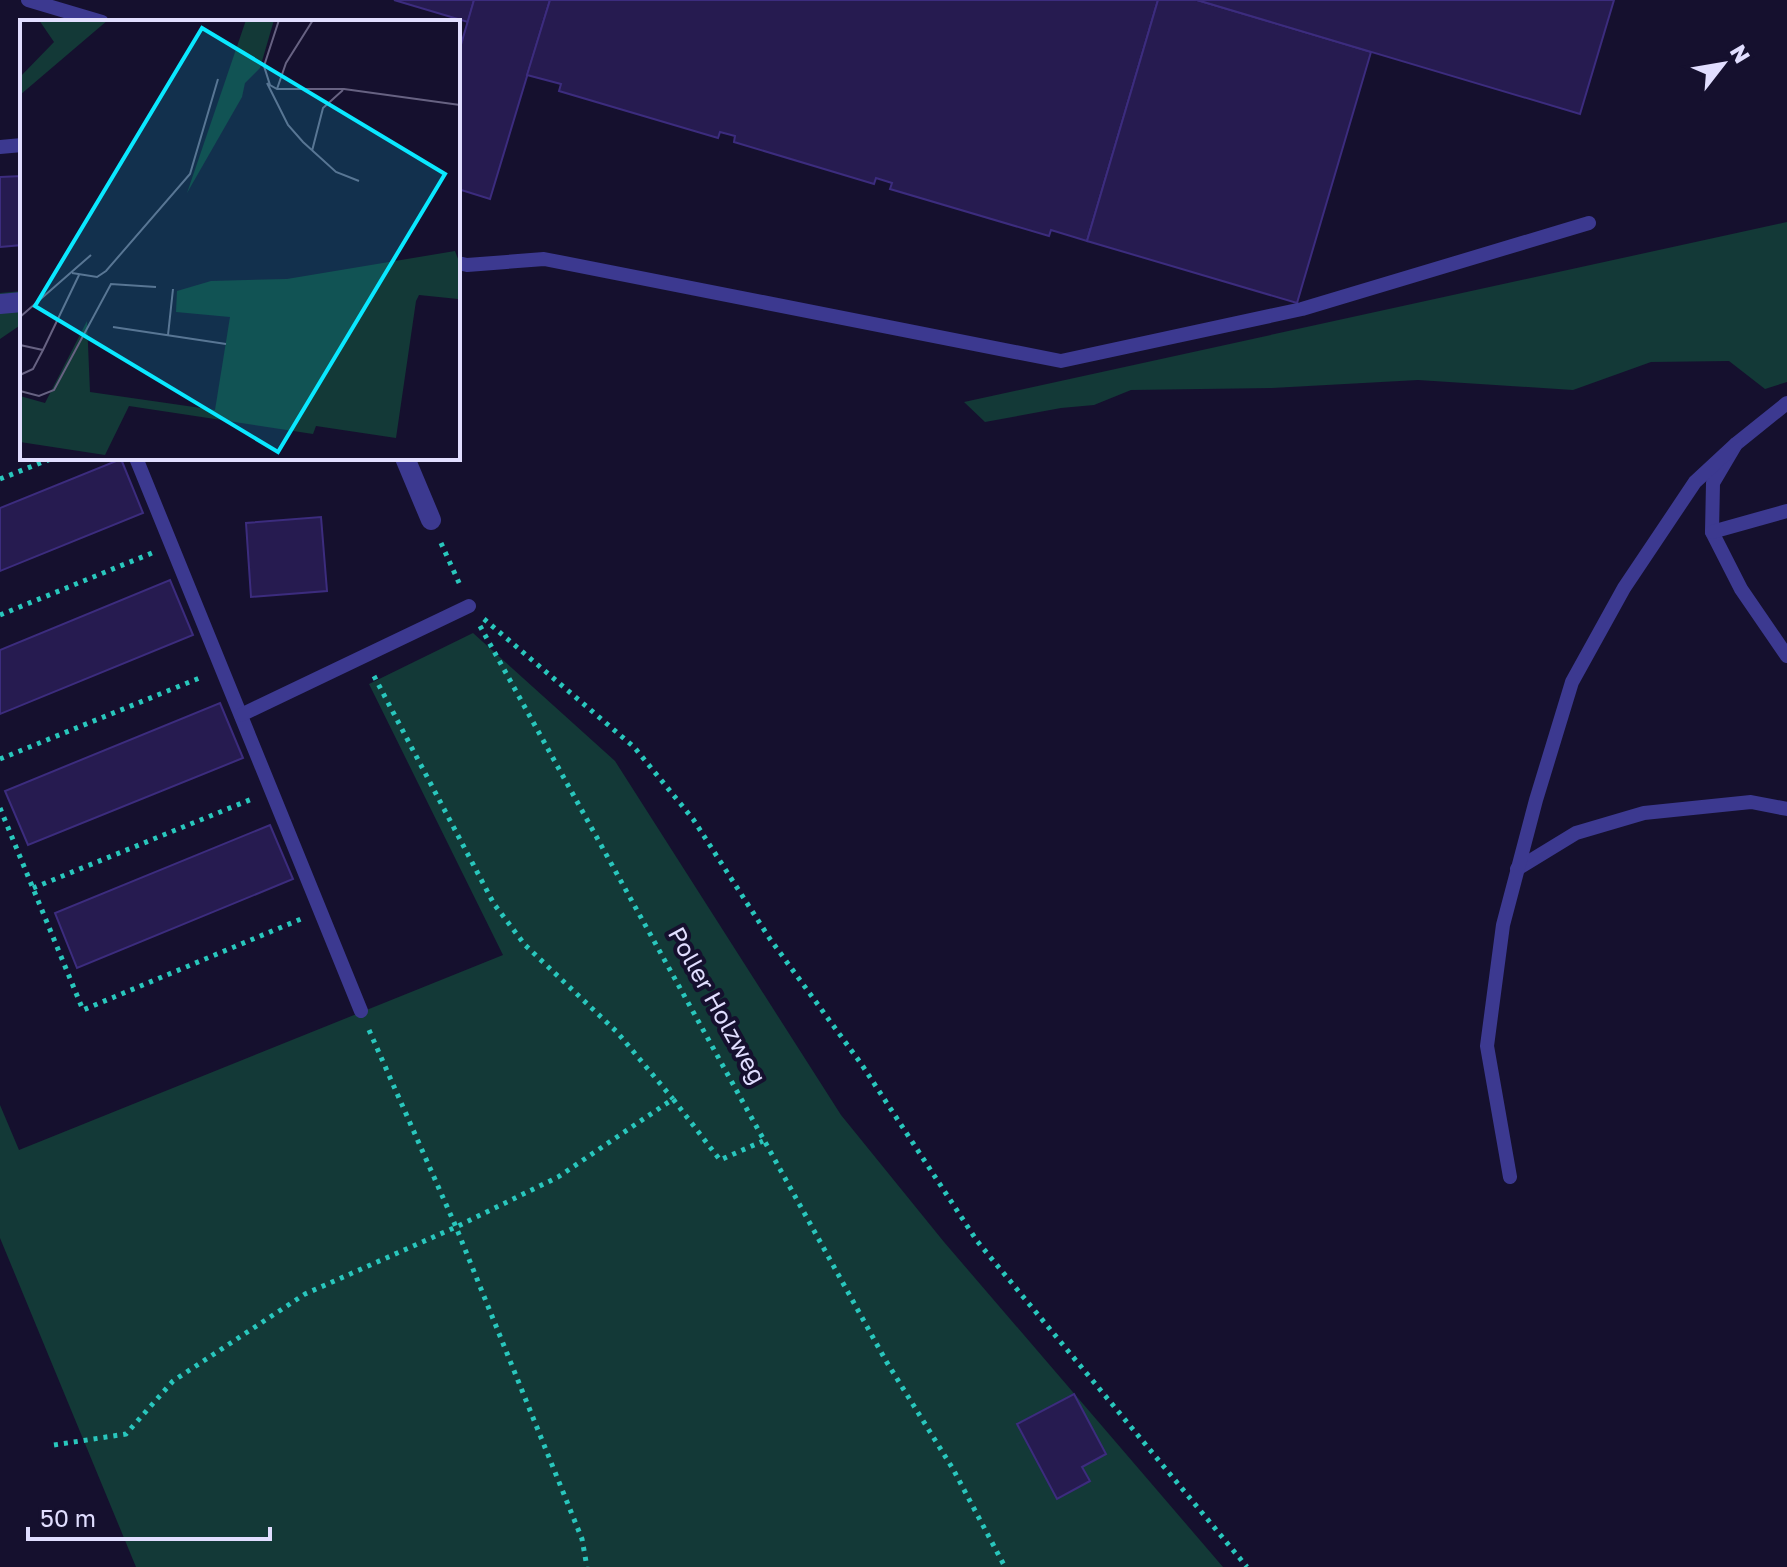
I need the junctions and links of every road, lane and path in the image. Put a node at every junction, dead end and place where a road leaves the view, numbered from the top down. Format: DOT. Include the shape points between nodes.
graph roads {
  1 [pos="28,0"];
  2 [pos="95,20"];
  3 [pos="20,145"];
  4 [pos="0,147"];
  5 [pos="1589,223"];
  6 [pos="460,263"];
  7 [pos="20,302"];
  8 [pos="0,304"];
  9 [pos="1787,403"];
  10 [pos="1736,444"];
  11 [pos="48,460"];
  12 [pos="137,460"];
  13 [pos="406,460"];
  14 [pos="0,479"];
  15 [pos="1787,511"];
  16 [pos="431,520"];
  17 [pos="1712,532"];
  18 [pos="171,545"];
  19 [pos="469,606"];
  20 [pos="0,615"];
  21 [pos="499,632"];
  22 [pos="1787,656"];
  23 [pos="363,657"];
  24 [pos="222,669"];
  25 [pos="241,715"];
  26 [pos="0,759"];
  27 [pos="272,791"];
  28 [pos="0,808"];
  29 [pos="1787,809"];
  30 [pos="1517,869"];
  31 [pos="33,888"];
  32 [pos="320,911"];
  33 [pos="361,1011"];
  34 [pos="673,1099"];
  35 [pos="763,1141"];
  36 [pos="1510,1177"];
  37 [pos="456,1227"];
  38 [pos="54,1445"];
  39 [pos="587,1567"];
  40 [pos="1005,1567"];
  41 [pos="1247,1567"];
  1 -- 2 [label="lane"];
  3 -- 4 [label="lane"];
  5 -- 6 [label="lane" via="1302,309 1061,361 544,259"];
  7 -- 8 [label="street"];
  9 -- 10 [label="lane"];
  10 -- 17 [label="lane" via="1713,483"];
  10 -- 30 [label="lane" via="1695,482 1624,588 1572,682"];
  11 -- 14 [label="path"];
  12 -- 18 [label="lane"];
  13 -- 16 [label="street"];
  15 -- 17 [label="lane"];
  16 -- 19 [label="path, Poller Holzweg"];
  17 -- 22 [label="lane" via="1741,589"];
  18 -- 20 [label="path"];
  18 -- 24 [label="lane"];
  19 -- 23 [label="lane"];
  19 -- 35 [label="path, Poller Holzweg"];
  21 -- 41 [label="path" via="634,747 693,819 977,1241"];
  23 -- 25 [label="lane"];
  23 -- 34 [label="path" via="494,904 525,945 617,1032"];
  24 -- 25 [label="lane"];
  24 -- 26 [label="path"];
  25 -- 27 [label="lane"];
  27 -- 31 [label="path"];
  27 -- 32 [label="lane"];
  28 -- 31 [label="path"];
  29 -- 30 [label="lane" via="1751,802 1644,813 1576,833"];
  30 -- 36 [label="lane" via="1503,925 1487,1046"];
  31 -- 32 [label="path" via="83,1010"];
  32 -- 33 [label="lane"];
  33 -- 37 [label="path"];
  34 -- 35 [label="path" via="720,1160"];
  34 -- 37 [label="path" via="558,1177"];
  35 -- 40 [label="path, Poller Holzweg"];
  37 -- 38 [label="path" via="305,1294 173,1381 126,1434"];
  37 -- 39 [label="path" via="582,1539"];
}
